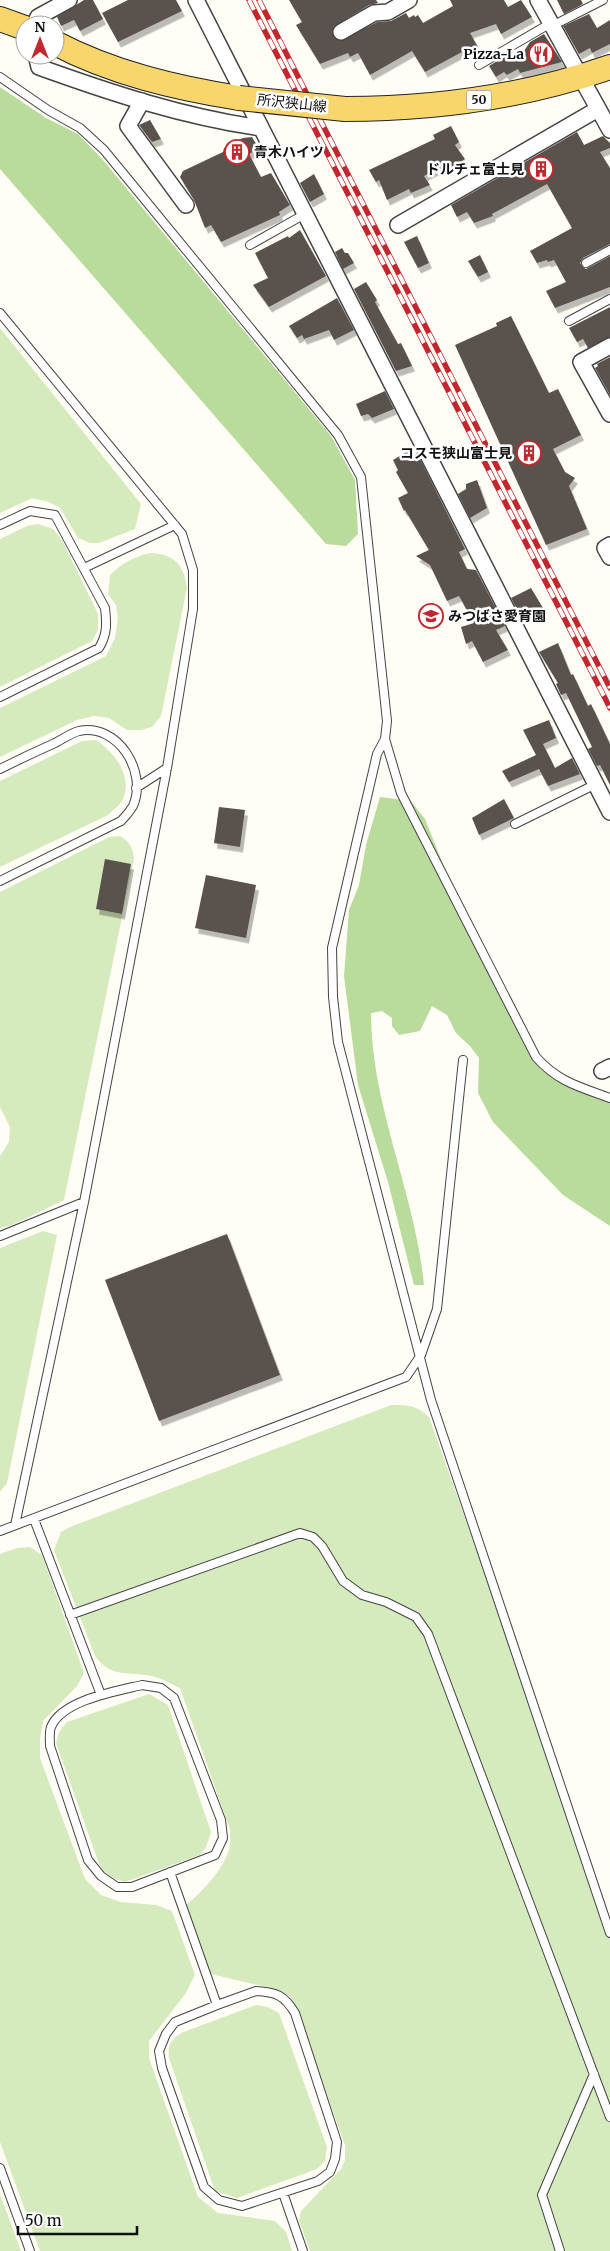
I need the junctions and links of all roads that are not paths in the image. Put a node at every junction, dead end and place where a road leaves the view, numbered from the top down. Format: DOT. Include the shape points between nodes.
graph roads {
  1 [pos="68,0"];
  2 [pos="196,0"];
  3 [pos="409,0"];
  4 [pos="538,0"];
  5 [pos="603,0"];
  6 [pos="42,15"];
  7 [pos="0,19"];
  8 [pos="15,24"];
  9 [pos="551,25"];
  10 [pos="341,32"];
  11 [pos="65,48"];
  12 [pos="39,65"];
  13 [pos="479,65"];
  14 [pos="610,67"];
  15 [pos="0,77"];
  16 [pos="581,77"];
  17 [pos="142,101"];
  18 [pos="598,109"];
  19 [pos="261,128"];
  20 [pos="610,130"];
  21 [pos="186,205"];
  22 [pos="305,214"];
  23 [pos="398,225"];
  24 [pos="250,245"];
  25 [pos="610,250"];
  26 [pos="586,264"];
  27 [pos="610,299"];
  28 [pos="0,313"];
  29 [pos="569,321"];
  30 [pos="610,346"];
  31 [pos="610,414"];
  32 [pos="0,525"];
  33 [pos="175,525"];
  34 [pos="610,546"];
  35 [pos="610,558"];
  36 [pos="84,568"];
  37 [pos="0,697"];
  38 [pos="385,738"];
  39 [pos="166,768"];
  40 [pos="0,769"];
  41 [pos="596,784"];
  42 [pos="136,788"];
  43 [pos="610,812"];
  44 [pos="515,824"];
  45 [pos="0,881"];
  46 [pos="463,1060"];
  47 [pos="610,1098"];
  48 [pos="84,1202"];
  49 [pos="0,1236"];
  50 [pos="421,1355"];
  51 [pos="34,1519"];
  52 [pos="15,1525"];
  53 [pos="0,1531"];
  54 [pos="70,1615"];
  55 [pos="100,1696"];
  56 [pos="170,1872"];
  57 [pos="610,1933"];
  58 [pos="217,2005"];
  59 [pos="594,2074"];
  60 [pos="610,2117"];
  61 [pos="0,2168"];
  62 [pos="283,2193"];
  63 [pos="30,2251"];
  64 [pos="303,2251"];
  65 [pos="560,2251"];
  1 -- 6 [label="street"];
  2 -- 19 [label="street"];
  3 -- 10 [label="street" via="388,12 374,13"];
  4 -- 9 [label="street"];
  5 -- 9 [label="lane"];
  7 -- 8 [label="main road"];
  9 -- 13 [label="lane"];
  9 -- 16 [label="street"];
  11 -- 16 [label="main road, 所沢狭山線 / 50, bridge" via="133,75 211,94 344,109 387,109 475,101"];
  12 -- 17 [label="street"];
  14 -- 16 [label="main road, 50"];
  15 -- 38 [label="lane" via="80,128 104,150 338,435 361,477 387,720"];
  16 -- 18 [label="street"];
  17 -- 19 [label="street" via="226,123"];
  17 -- 21 [label="street" via="128,126"];
  18 -- 20 [label="street"];
  18 -- 23 [label="street"];
  19 -- 22 [label="street"];
  22 -- 24 [label="lane"];
  22 -- 41 [label="street"];
  25 -- 26 [label="lane"];
  27 -- 29 [label="lane"];
  28 -- 33 [label="lane"];
  30 -- 31 [label="street" via="581,362"];
  32 -- 36 [label="lane" via="30,511 55,515"];
  33 -- 36 [label="lane"];
  33 -- 39 [label="lane" via="182,534 193,570 193,609"];
  34 -- 35 [label="street" via="605,548"];
  36 -- 37 [label="lane" via="105,608 105,637 99,648"];
  38 -- 47 [label="lane" via="401,793 536,1057 562,1080"];
  38 -- 50 [label="lane" via="376,754 332,948 333,997 338,1042"];
  39 -- 42 [label="lane"];
  39 -- 48 [label="lane"];
  40 -- 42 [label="lane" via="79,731 96,731 124,749 133,763"];
  41 -- 43 [label="street"];
  41 -- 44 [label="lane"];
  42 -- 45 [label="lane" via="133,806 121,821"];
  46 -- 50 [label="lane" via="437,1309"];
  48 -- 49 [label="lane"];
  48 -- 52 [label="lane"];
  50 -- 51 [label="lane" via="406,1377"];
  50 -- 57 [label="lane" via="431,1400"];
  51 -- 52 [label="lane"];
  51 -- 54 [label="lane"];
  52 -- 53 [label="lane"];
  54 -- 55 [label="lane"];
  54 -- 59 [label="lane" via="300,1533 313,1537 343,1581 362,1595 386,1602 416,1617 428,1634"];
  55 -- 56 [label="lane" via="64,1712 51,1727 50,1746 88,1860 101,1876 117,1887 132,1887"];
  55 -- 56 [label="lane" via="142,1685 161,1688 174,1698 221,1820 223,1838 215,1856"];
  56 -- 58 [label="lane"];
  58 -- 62 [label="lane" via="256,1992 272,1992 288,2000 295,2013 337,2142 330,2172 318,2181"];
  58 -- 62 [label="lane" via="175,2022 159,2051 162,2068 204,2187 219,2200 242,2206"];
  59 -- 60 [label="lane"];
  59 -- 65 [label="lane" via="542,2195"];
  61 -- 63 [label="lane"];
  62 -- 64 [label="lane"];
}
